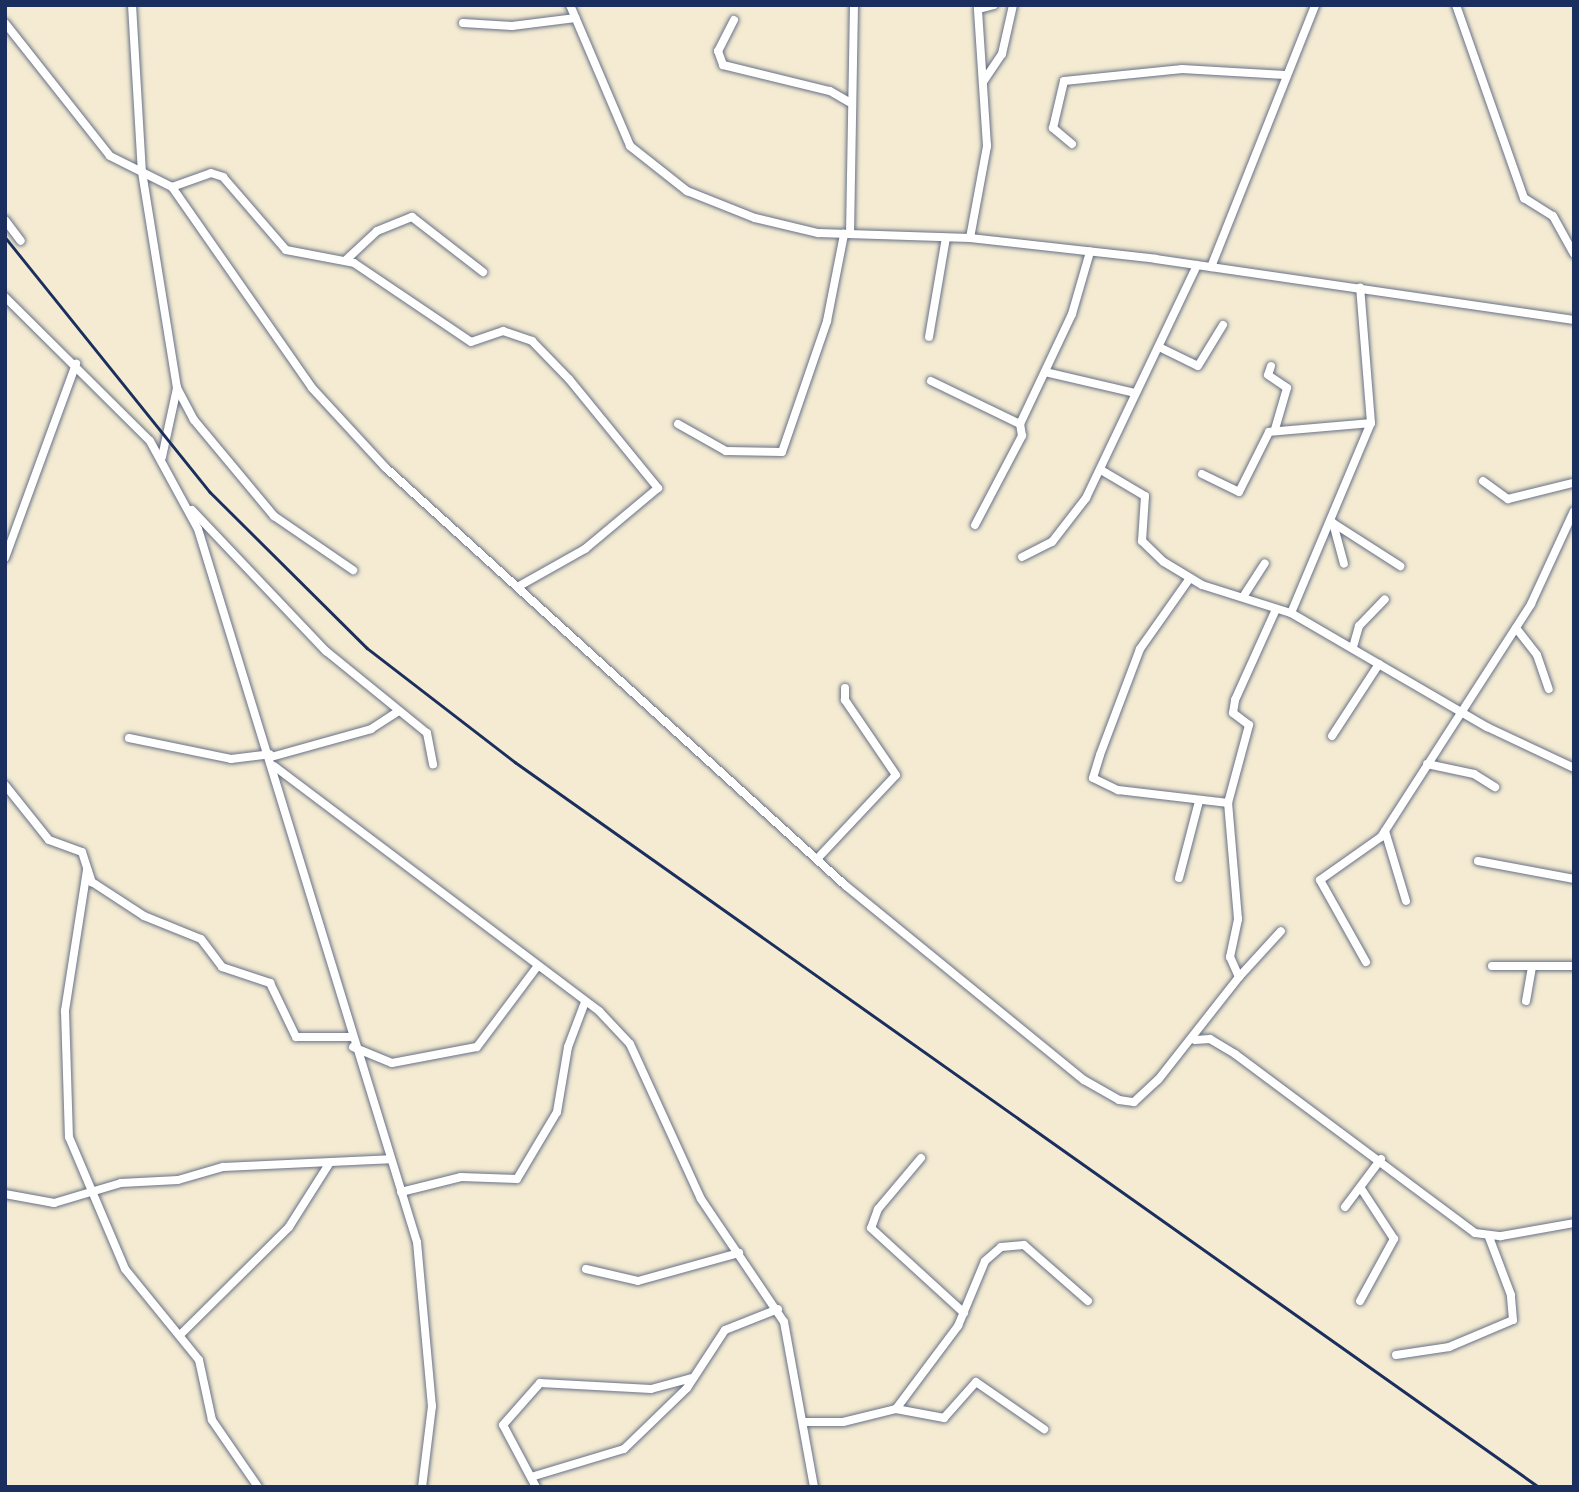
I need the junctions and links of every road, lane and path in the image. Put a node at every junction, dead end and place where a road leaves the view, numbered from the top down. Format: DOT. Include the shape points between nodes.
graph roads {
  1 [pos="132,5"];
  2 [pos="854,5"];
  3 [pos="993,5"];
  4 [pos="1013,5"];
  5 [pos="1314,5"];
  6 [pos="1456,5"];
  7 [pos="574,10"];
  8 [pos="734,20"];
  9 [pos="5,23"];
  10 [pos="463,23"];
  11 [pos="1285,75"];
  12 [pos="983,82"];
  13 [pos="849,102"];
  14 [pos="1073,144"];
  15 [pos="142,172"];
  16 [pos="172,187"];
  17 [pos="5,220"];
  18 [pos="847,234"];
  19 [pos="946,238"];
  20 [pos="970,238"];
  21 [pos="21,241"];
  22 [pos="1090,252"];
  23 [pos="1574,254"];
  24 [pos="346,260"];
  25 [pos="1197,265"];
  26 [pos="1211,267"];
  27 [pos="483,272"];
  28 [pos="1360,287"];
  29 [pos="5,297"];
  30 [pos="1574,320"];
  31 [pos="1223,326"];
  32 [pos="929,337"];
  33 [pos="1159,347"];
  34 [pos="76,364"];
  35 [pos="1271,366"];
  36 [pos="1045,372"];
  37 [pos="931,380"];
  38 [pos="177,388"];
  39 [pos="1135,394"];
  40 [pos="1371,423"];
  41 [pos="678,424"];
  42 [pos="1020,424"];
  43 [pos="1275,429"];
  44 [pos="162,457"];
  45 [pos="1101,470"];
  46 [pos="1202,474"];
  47 [pos="1483,481"];
  48 [pos="1573,482"];
  49 [pos="1574,494"];
  50 [pos="191,510"];
  51 [pos="1574,510"];
  52 [pos="1333,523"];
  53 [pos="975,525"];
  54 [pos="1022,557"];
  55 [pos="5,558"];
  56 [pos="1265,563"];
  57 [pos="1345,564"];
  58 [pos="1400,566"];
  59 [pos="353,570"];
  60 [pos="1190,578"];
  61 [pos="519,586"];
  62 [pos="1243,597"];
  63 [pos="1385,599"];
  64 [pos="1276,608"];
  65 [pos="1291,613"];
  66 [pos="1516,628"];
  67 [pos="1353,647"];
  68 [pos="1379,664"];
  69 [pos="845,688"];
  70 [pos="1549,689"];
  71 [pos="1464,709"];
  72 [pos="397,712"];
  73 [pos="1332,736"];
  74 [pos="129,738"];
  75 [pos="271,759"];
  76 [pos="433,764"];
  77 [pos="1427,764"];
  78 [pos="1574,768"];
  79 [pos="5,785"];
  80 [pos="1495,787"];
  81 [pos="1199,801"];
  82 [pos="1228,803"];
  83 [pos="1385,831"];
  84 [pos="817,859"];
  85 [pos="1478,861"];
  86 [pos="87,870"];
  87 [pos="1179,878"];
  88 [pos="1574,879"];
  89 [pos="1406,901"];
  90 [pos="1281,931"];
  91 [pos="1366,962"];
  92 [pos="1492,966"];
  93 [pos="1574,966"];
  94 [pos="1532,967"];
  95 [pos="536,968"];
  96 [pos="1239,977"];
  97 [pos="1526,1001"];
  98 [pos="585,1002"];
  99 [pos="350,1037"];
  100 [pos="1195,1040"];
  101 [pos="353,1047"];
  102 [pos="921,1158"];
  103 [pos="1381,1158"];
  104 [pos="390,1159"];
  105 [pos="329,1164"];
  106 [pos="1362,1190"];
  107 [pos="95,1192"];
  108 [pos="401,1192"];
  109 [pos="5,1194"];
  110 [pos="1345,1208"];
  111 [pos="1574,1223"];
  112 [pos="1489,1237"];
  113 [pos="739,1253"];
  114 [pos="586,1269"];
  115 [pos="1088,1301"];
  116 [pos="1360,1301"];
  117 [pos="778,1309"];
  118 [pos="964,1313"];
  119 [pos="180,1335"];
  120 [pos="1396,1355"];
  121 [pos="692,1378"];
  122 [pos="896,1409"];
  123 [pos="803,1422"];
  124 [pos="1044,1429"];
  125 [pos="531,1477"];
  126 [pos="258,1487"];
  127 [pos="422,1487"];
  128 [pos="537,1487"];
  129 [pos="814,1487"];
  1 -- 15 [label="street"];
  2 -- 13 [label="street"];
  3 -- 12 [label="street" via="978,9"];
  4 -- 12 [label="street" via="1001,58"];
  5 -- 11 [label="street"];
  6 -- 23 [label="street" via="1524,198 1553,216"];
  7 -- 10 [label="street" via="512,26"];
  7 -- 18 [label="street" via="621,134 651,167 728,209"];
  8 -- 13 [label="street" via="718,51 723,65 830,91"];
  9 -- 15 [label="street" via="110,156"];
  11 -- 14 [label="street" via="1182,69 1064,81 1053,128"];
  11 -- 26 [label="street"];
  12 -- 20 [label="street" via="987,146"];
  13 -- 18 [label="street"];
  15 -- 16 [label="street"];
  15 -- 38 [label="street"];
  16 -- 24 [label="street" via="217,174 286,250"];
  16 -- 61 [label="street" via="332,411"];
  17 -- 21 [label="street"];
  18 -- 19 [label="street"];
  18 -- 41 [label="street" via="827,321 782,452 726,451"];
  19 -- 20 [label="street"];
  19 -- 32 [label="street"];
  20 -- 22 [label="street"];
  22 -- 25 [label="street"];
  22 -- 36 [label="street"];
  24 -- 27 [label="street" via="377,231 412,217"];
  24 -- 61 [label="street" via="471,342 503,331 532,341 656,481 656,491 584,549"];
  25 -- 26 [label="street"];
  25 -- 33 [label="street"];
  26 -- 28 [label="street"];
  28 -- 30 [label="street"];
  28 -- 40 [label="street"];
  29 -- 34 [label="street"];
  31 -- 33 [label="street" via="1199,366"];
  33 -- 39 [label="street"];
  34 -- 44 [label="street"];
  34 -- 55 [label="street"];
  35 -- 43 [label="street" via="1268,375 1287,388"];
  36 -- 39 [label="street"];
  36 -- 42 [label="street"];
  37 -- 42 [label="street"];
  38 -- 44 [label="street"];
  38 -- 59 [label="street" via="194,420 274,516"];
  39 -- 45 [label="street"];
  40 -- 43 [label="street"];
  40 -- 52 [label="street"];
  42 -- 53 [label="street" via="1022,436"];
  43 -- 46 [label="street" via="1239,492"];
  44 -- 50 [label="street"];
  45 -- 54 [label="street" via="1061,533"];
  45 -- 60 [label="street" via="1141,491 1147,500 1146,550"];
  47 -- 48 [label="street" via="1508,499"];
  48 -- 49 [label="street"];
  50 -- 72 [label="street" via="326,651"];
  50 -- 75 [label="street"];
  51 -- 66 [label="street"];
  52 -- 57 [label="street"];
  52 -- 58 [label="street"];
  52 -- 65 [label="street"];
  56 -- 62 [label="street"];
  60 -- 62 [label="street"];
  60 -- 81 [label="street" via="1140,649 1093,778 1118,790"];
  61 -- 84 [label="street"];
  62 -- 64 [label="street"];
  63 -- 67 [label="street" via="1359,626"];
  64 -- 65 [label="street"];
  64 -- 82 [label="street" via="1235,701 1233,713 1249,725"];
  65 -- 67 [label="street"];
  66 -- 70 [label="street" via="1537,655"];
  66 -- 71 [label="street"];
  67 -- 68 [label="street"];
  68 -- 71 [label="street"];
  68 -- 73 [label="street"];
  69 -- 84 [label="street" via="845,699 895,775"];
  71 -- 77 [label="street"];
  71 -- 78 [label="street" via="1486,727"];
  72 -- 75 [label="street" via="371,729"];
  72 -- 76 [label="street" via="427,733"];
  74 -- 75 [label="street" via="231,759"];
  75 -- 95 [label="street" via="347,828 466,908"];
  75 -- 99 [label="street"];
  77 -- 80 [label="street" via="1474,774"];
  77 -- 83 [label="street"];
  79 -- 86 [label="street" via="49,840 82,852"];
  81 -- 82 [label="street"];
  81 -- 87 [label="street"];
  82 -- 96 [label="street" via="1238,919 1230,957"];
  83 -- 89 [label="street"];
  83 -- 91 [label="street" via="1319,887"];
  84 -- 100 [label="street" via="946,971 1110,1096 1134,1102"];
  85 -- 88 [label="street"];
  86 -- 99 [label="street" via="92,883 144,916 201,939 222,967 270,983 296,1037"];
  86 -- 107 [label="street" via="65,1011 67,1126"];
  90 -- 96 [label="street"];
  92 -- 94 [label="street"];
  93 -- 94 [label="street"];
  94 -- 97 [label="street"];
  95 -- 98 [label="street"];
  95 -- 101 [label="street" via="477,1047 392,1063"];
  96 -- 100 [label="street"];
  98 -- 108 [label="street" via="568,1046 557,1111 516,1179 461,1177"];
  98 -- 113 [label="street" via="608,1019 644,1066 701,1199"];
  99 -- 101 [label="street"];
  100 -- 103 [label="street" via="1217,1042"];
  101 -- 104 [label="street"];
  102 -- 118 [label="street" via="878,1209 871,1228"];
  103 -- 106 [label="street"];
  103 -- 112 [label="street"];
  104 -- 105 [label="street"];
  104 -- 108 [label="street"];
  105 -- 107 [label="street" via="223,1167"];
  105 -- 119 [label="street" via="289,1227"];
  106 -- 110 [label="street"];
  106 -- 116 [label="street" via="1374,1217 1394,1239"];
  107 -- 109 [label="street" via="54,1203"];
  107 -- 119 [label="street" via="132,1282"];
  108 -- 127 [label="street" via="417,1242 426,1314 432,1406"];
  111 -- 112 [label="street"];
  112 -- 120 [label="street" via="1511,1295 1513,1320 1449,1347"];
  113 -- 114 [label="street" via="638,1281"];
  113 -- 117 [label="street"];
  115 -- 118 [label="street" via="1013,1243 985,1261"];
  117 -- 121 [label="street" via="724,1330"];
  117 -- 123 [label="street" via="790,1341"];
  118 -- 122 [label="street"];
  119 -- 126 [label="street" via="204,1369 212,1420"];
  121 -- 125 [label="street" via="624,1449"];
  121 -- 125 [label="street" via="651,1389 540,1383 503,1425"];
  122 -- 123 [label="street" via="844,1422"];
  122 -- 124 [label="street" via="944,1418 976,1382"];
  123 -- 129 [label="street"];
  125 -- 128 [label="street"];
}
